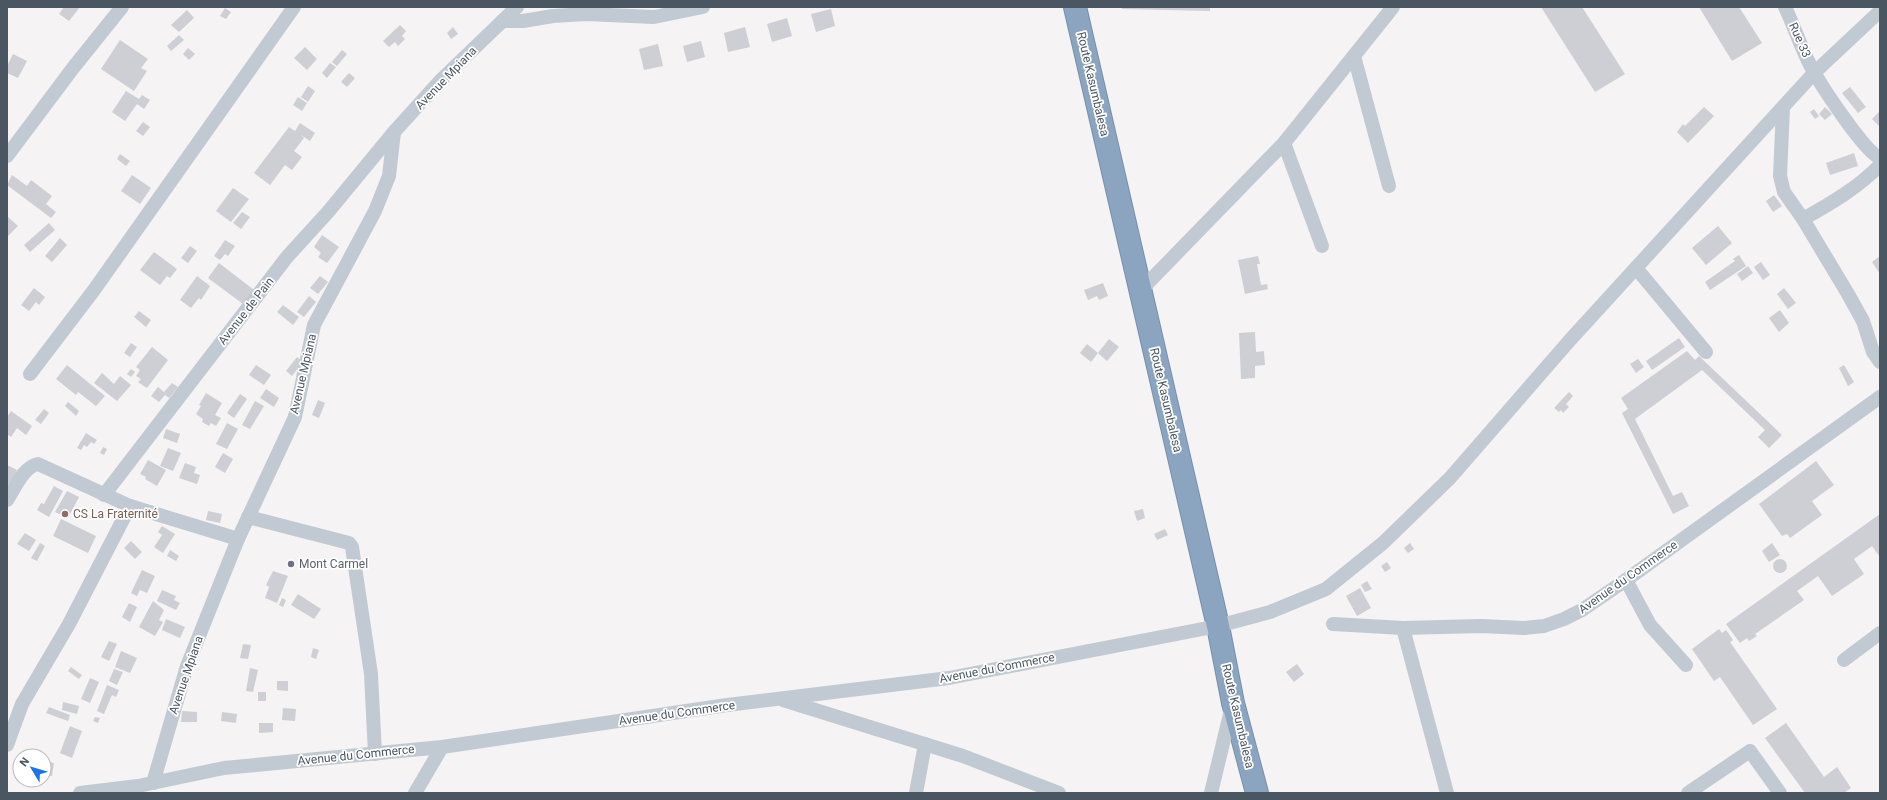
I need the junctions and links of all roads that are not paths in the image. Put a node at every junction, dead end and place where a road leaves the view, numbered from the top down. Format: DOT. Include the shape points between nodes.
graph roads {
  1 [pos="122,7"];
  2 [pos="294,7"];
  3 [pos="517,7"];
  4 [pos="703,7"];
  5 [pos="1075,7"];
  6 [pos="1393,7"];
  7 [pos="1785,7"];
  8 [pos="1880,11"];
  9 [pos="502,21"];
  10 [pos="1354,56"];
  11 [pos="1814,73"];
  12 [pos="1783,108"];
  13 [pos="394,132"];
  14 [pos="1284,143"];
  15 [pos="7,156"];
  16 [pos="1880,158"];
  17 [pos="1880,165"];
  18 [pos="1388,186"];
  19 [pos="1803,219"];
  20 [pos="1322,246"];
  21 [pos="1636,268"];
  22 [pos="1140,291"];
  23 [pos="1706,352"];
  24 [pos="1880,362"];
  25 [pos="30,374"];
  26 [pos="1880,396"];
  27 [pos="104,495"];
  28 [pos="7,500"];
  29 [pos="130,506"];
  30 [pos="248,517"];
  31 [pos="238,539"];
  32 [pos="1626,580"];
  33 [pos="1333,624"];
  34 [pos="1218,626"];
  35 [pos="1403,628"];
  36 [pos="1880,633"];
  37 [pos="1844,660"];
  38 [pos="1686,665"];
  39 [pos="779,698"];
  40 [pos="1233,703"];
  41 [pos="925,744"];
  42 [pos="7,745"];
  43 [pos="442,747"];
  44 [pos="375,754"];
  45 [pos="153,783"];
  46 [pos="138,789"];
  47 [pos="80,793"];
  48 [pos="415,793"];
  49 [pos="916,793"];
  50 [pos="1059,793"];
  51 [pos="1211,793"];
  52 [pos="1256,793"];
  53 [pos="1447,793"];
  54 [pos="1688,793"];
  55 [pos="1780,793"];
  1 -- 15 [label="street"];
  2 -- 25 [label="street" via="94,290"];
  3 -- 9 [label="street, Avenue Mpiana"];
  4 -- 9 [label="street" via="654,17 586,14"];
  5 -- 22 [label="highway, Route Kasumbalesa"];
  6 -- 10 [label="street"];
  7 -- 11 [label="street, Rue 33"];
  8 -- 11 [label="street, Avenue du Commerce"];
  9 -- 13 [label="street, Avenue Mpiana"];
  10 -- 14 [label="street"];
  10 -- 18 [label="street"];
  11 -- 12 [label="street, Avenue du Commerce"];
  11 -- 16 [label="street, Rue 33" via="1862,143 1874,156"];
  12 -- 19 [label="street" via="1780,176 1784,192"];
  12 -- 21 [label="street, Avenue du Commerce"];
  13 -- 27 [label="street, Avenue de Pain" via="287,257"];
  13 -- 30 [label="street, Avenue Mpiana" via="388,176 375,211 314,325 295,417"];
  14 -- 20 [label="street"];
  14 -- 22 [label="street"];
  17 -- 19 [label="street" via="1826,206"];
  19 -- 24 [label="street" via="1863,321 1872,352"];
  21 -- 23 [label="street"];
  21 -- 34 [label="street, Avenue du Commerce" via="1450,478 1396,531 1326,588 1270,612"];
  22 -- 34 [label="highway, Route Kasumbalesa"];
  26 -- 32 [label="street, Avenue du Commerce"];
  27 -- 28 [label="street" via="38,464 26,471"];
  27 -- 29 [label="street"];
  29 -- 31 [label="street"];
  29 -- 42 [label="street" via="69,624 22,704"];
  30 -- 31 [label="street, Avenue Mpiana"];
  30 -- 44 [label="street" via="349,543 352,547 371,674"];
  31 -- 45 [label="street, Avenue Mpiana" via="187,666"];
  32 -- 35 [label="street, Avenue du Commerce" via="1582,610 1564,620 1544,626"];
  32 -- 38 [label="street" via="1650,625"];
  33 -- 35 [label="street, Avenue du Commerce"];
  34 -- 39 [label="street, Avenue du Commerce" via="949,678"];
  34 -- 40 [label="highway, Route Kasumbalesa"];
  35 -- 53 [label="street"];
  36 -- 37 [label="street"];
  39 -- 41 [label="street"];
  39 -- 43 [label="street, Avenue du Commerce"];
  40 -- 51 [label="street"];
  40 -- 52 [label="highway, Route Kasumbalesa"];
  41 -- 49 [label="street"];
  41 -- 50 [label="street"];
  43 -- 44 [label="street, Avenue du Commerce"];
  43 -- 48 [label="street"];
  44 -- 45 [label="street, Avenue du Commerce" via="224,768"];
  45 -- 46 [label="street, Avenue du Commerce"];
  46 -- 47 [label="street, Avenue du Commerce"];
  54 -- 55 [label="street" via="1750,751"];
}
